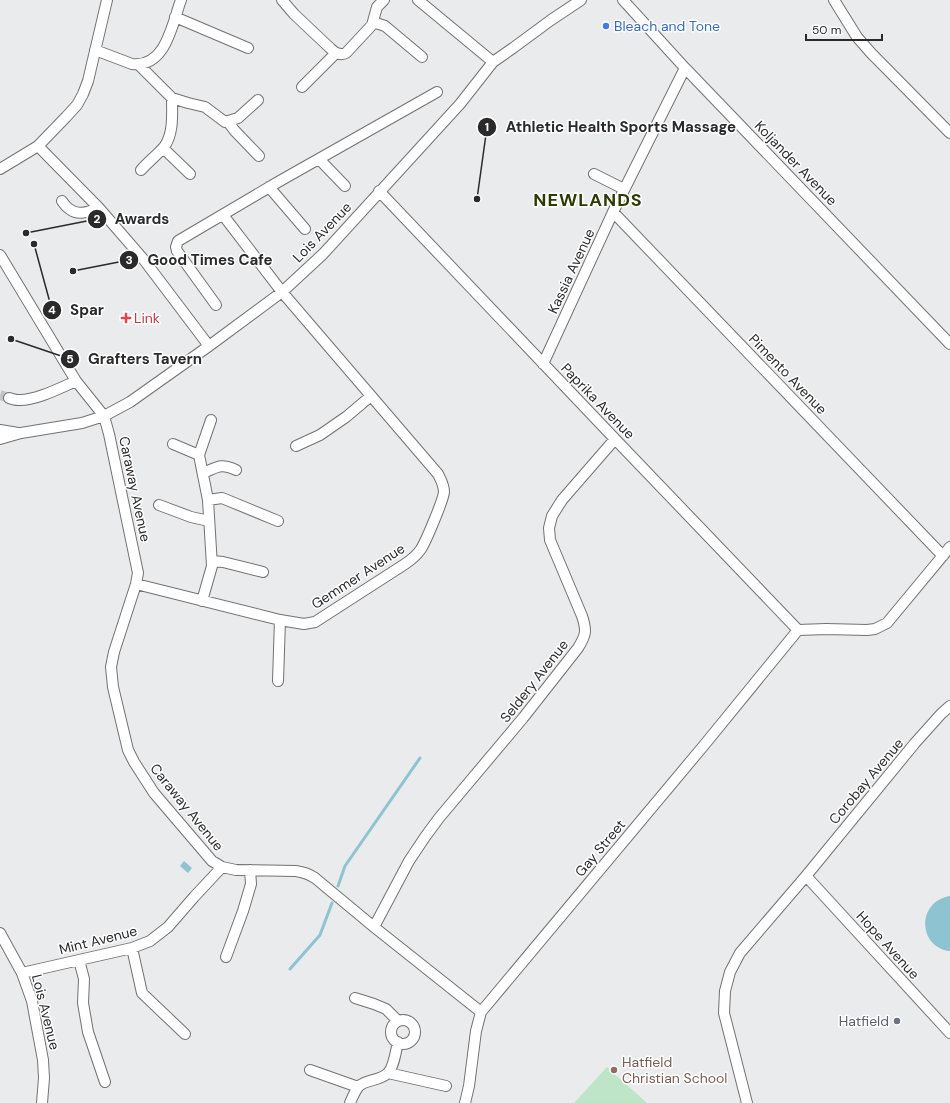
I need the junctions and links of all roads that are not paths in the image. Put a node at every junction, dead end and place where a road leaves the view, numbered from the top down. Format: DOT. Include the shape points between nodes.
graph roads {
  1 [pos="107,0"];
  2 [pos="181,0"];
  3 [pos="282,0"];
  4 [pos="384,0"];
  5 [pos="418,0"];
  6 [pos="581,0"];
  7 [pos="623,0"];
  8 [pos="834,0"];
  9 [pos="175,17"];
  10 [pos="373,22"];
  11 [pos="248,48"];
  12 [pos="95,50"];
  13 [pos="336,53"];
  14 [pos="422,58"];
  15 [pos="493,62"];
  16 [pos="139,65"];
  17 [pos="685,68"];
  18 [pos="302,87"];
  19 [pos="437,92"];
  20 [pos="172,98"];
  21 [pos="258,100"];
  22 [pos="228,122"];
  23 [pos="950,133"];
  24 [pos="38,146"];
  25 [pos="163,148"];
  26 [pos="259,156"];
  27 [pos="319,159"];
  28 [pos="0,170"];
  29 [pos="141,170"];
  30 [pos="190,174"];
  31 [pos="594,174"];
  32 [pos="345,186"];
  33 [pos="269,187"];
  34 [pos="624,189"];
  35 [pos="379,191"];
  36 [pos="62,201"];
  37 [pos="99,208"];
  38 [pos="613,212"];
  39 [pos="223,215"];
  40 [pos="305,229"];
  41 [pos="0,255"];
  42 [pos="282,292"];
  43 [pos="216,305"];
  44 [pos="950,344"];
  45 [pos="209,346"];
  46 [pos="543,364"];
  47 [pos="76,381"];
  48 [pos="371,396"];
  49 [pos="9,398"];
  50 [pos="104,416"];
  51 [pos="212,420"];
  52 [pos="0,430"];
  53 [pos="21,433"];
  54 [pos="0,439"];
  55 [pos="615,439"];
  56 [pos="173,444"];
  57 [pos="296,446"];
  58 [pos="199,456"];
  59 [pos="236,470"];
  60 [pos="203,473"];
  61 [pos="208,500"];
  62 [pos="159,505"];
  63 [pos="209,521"];
  64 [pos="278,521"];
  65 [pos="950,547"];
  66 [pos="943,556"];
  67 [pos="212,561"];
  68 [pos="263,572"];
  69 [pos="136,584"];
  70 [pos="202,601"];
  71 [pos="280,620"];
  72 [pos="798,630"];
  73 [pos="278,681"];
  74 [pos="950,706"];
  75 [pos="222,867"];
  76 [pos="250,870"];
  77 [pos="806,876"];
  78 [pos="374,927"];
  79 [pos="0,933"];
  80 [pos="132,948"];
  81 [pos="226,957"];
  82 [pos="79,960"];
  83 [pos="22,973"];
  84 [pos="355,998"];
  85 [pos="481,1012"];
  86 [pos="398,1021"];
  87 [pos="950,1033"];
  88 [pos="185,1034"];
  89 [pos="398,1042"];
  90 [pos="310,1070"];
  91 [pos="388,1073"];
  92 [pos="105,1082"];
  93 [pos="446,1086"];
  94 [pos="358,1087"];
  95 [pos="42,1103"];
  96 [pos="350,1103"];
  97 [pos="465,1103"];
  98 [pos="747,1103"];
  1 -- 12 [label="street"];
  2 -- 9 [label="street"];
  3 -- 13 [label="street"];
  4 -- 10 [label="street" via="377,7"];
  5 -- 15 [label="street"];
  6 -- 15 [label="street, Lois Avenue"];
  7 -- 17 [label="street, Koljander Avenue"];
  8 -- 23 [label="street" via="857,37"];
  9 -- 11 [label="street"];
  9 -- 16 [label="street" via="169,38 159,55"];
  10 -- 13 [label="street" via="346,53"];
  10 -- 14 [label="street" via="385,26"];
  12 -- 16 [label="street"];
  12 -- 24 [label="street" via="88,81 77,105"];
  13 -- 18 [label="street"];
  15 -- 35 [label="street, Lois Avenue" via="460,104"];
  16 -- 20 [label="street"];
  17 -- 34 [label="street, Kassia Avenue"];
  17 -- 44 [label="street, Koljander Avenue"];
  19 -- 27 [label="street"];
  20 -- 22 [label="street" via="205,107"];
  20 -- 25 [label="street" via="171,128"];
  21 -- 22 [label="street" via="238,118"];
  22 -- 26 [label="street"];
  24 -- 28 [label="street"];
  24 -- 37 [label="street"];
  25 -- 29 [label="street"];
  25 -- 30 [label="street"];
  27 -- 32 [label="street"];
  27 -- 33 [label="street"];
  31 -- 34 [label="street"];
  33 -- 39 [label="street"];
  33 -- 40 [label="street"];
  34 -- 38 [label="street, Kassia Avenue"];
  35 -- 42 [label="street, Lois Avenue" via="323,254"];
  35 -- 46 [label="street, Paprika Avenue"];
  36 -- 37 [label="street" via="70,210 78,213"];
  37 -- 45 [label="street" via="144,260"];
  38 -- 46 [label="street, Kassia Avenue"];
  38 -- 66 [label="street, Pimento Avenue"];
  39 -- 42 [label="street, Gemmer Avenue"];
  39 -- 43 [label="street" via="178,241 176,246 176,250"];
  41 -- 47 [label="street"];
  42 -- 45 [label="street, Lois Avenue"];
  42 -- 48 [label="street, Gemmer Avenue"];
  45 -- 50 [label="street, Lois Avenue" via="130,402"];
  46 -- 55 [label="street, Paprika Avenue"];
  47 -- 49 [label="street" via="29,399"];
  47 -- 50 [label="street"];
  48 -- 57 [label="street" via="320,435"];
  48 -- 71 [label="street, Gemmer Avenue" via="438,474 443,484 444,493 425,541 415,556 405,564 315,622 304,624"];
  50 -- 53 [label="street, Lois Avenue"];
  50 -- 69 [label="street, Caraway Avenue" via="137,567"];
  51 -- 58 [label="street"];
  52 -- 53 [label="street, Lois Avenue"];
  53 -- 54 [label="street, Lois Avenue"];
  55 -- 72 [label="street, Paprika Avenue"];
  55 -- 78 [label="street, Seldery Avenue" via="562,500 548,528 550,540 586,627 584,638 523,718 425,837"];
  56 -- 58 [label="street"];
  58 -- 60 [label="street"];
  59 -- 60 [label="street" via="222,466"];
  60 -- 61 [label="street"];
  61 -- 63 [label="street"];
  61 -- 64 [label="street" via="222,498"];
  62 -- 63 [label="street"];
  63 -- 67 [label="street"];
  65 -- 66 [label="street"];
  66 -- 72 [label="street" via="887,623 879,628"];
  67 -- 68 [label="street"];
  67 -- 70 [label="street"];
  69 -- 70 [label="street, Gemmer Avenue"];
  69 -- 75 [label="street, Caraway Avenue" via="111,667 113,687 128,750 154,793 212,861"];
  70 -- 71 [label="street, Gemmer Avenue"];
  71 -- 73 [label="street"];
  72 -- 85 [label="street, Gay Street"];
  74 -- 77 [label="street, Corobay Avenue" via="940,714"];
  75 -- 76 [label="street, Caraway Avenue"];
  75 -- 80 [label="street, Mint Avenue" via="168,927 150,941"];
  76 -- 78 [label="street, Caraway Avenue" via="304,872 315,878"];
  76 -- 81 [label="street" via="251,884"];
  77 -- 87 [label="street, Hope Avenue"];
  77 -- 98 [label="street, Corobay Avenue" via="740,953 730,972 725,991 724,1013"];
  78 -- 85 [label="street, Caraway Avenue"];
  79 -- 83 [label="street, Lois Avenue"];
  80 -- 82 [label="street, Mint Avenue"];
  80 -- 88 [label="street" via="142,993"];
  82 -- 83 [label="street, Mint Avenue"];
  82 -- 92 [label="street" via="84,978 83,1003 88,1032"];
  83 -- 95 [label="street, Lois Avenue" via="32,1002 42,1053"];
  84 -- 86 [label="street" via="386,1009"];
  85 -- 97 [label="street, Gay Street"];
  86 -- 89 [label="street" via="392,1030 393,1038"];
  86 -- 89 [label="street" via="409,1021 415,1031 411,1041"];
  89 -- 91 [label="street"];
  90 -- 94 [label="street"];
  91 -- 93 [label="street"];
  91 -- 94 [label="street"];
  94 -- 96 [label="street"];
}
